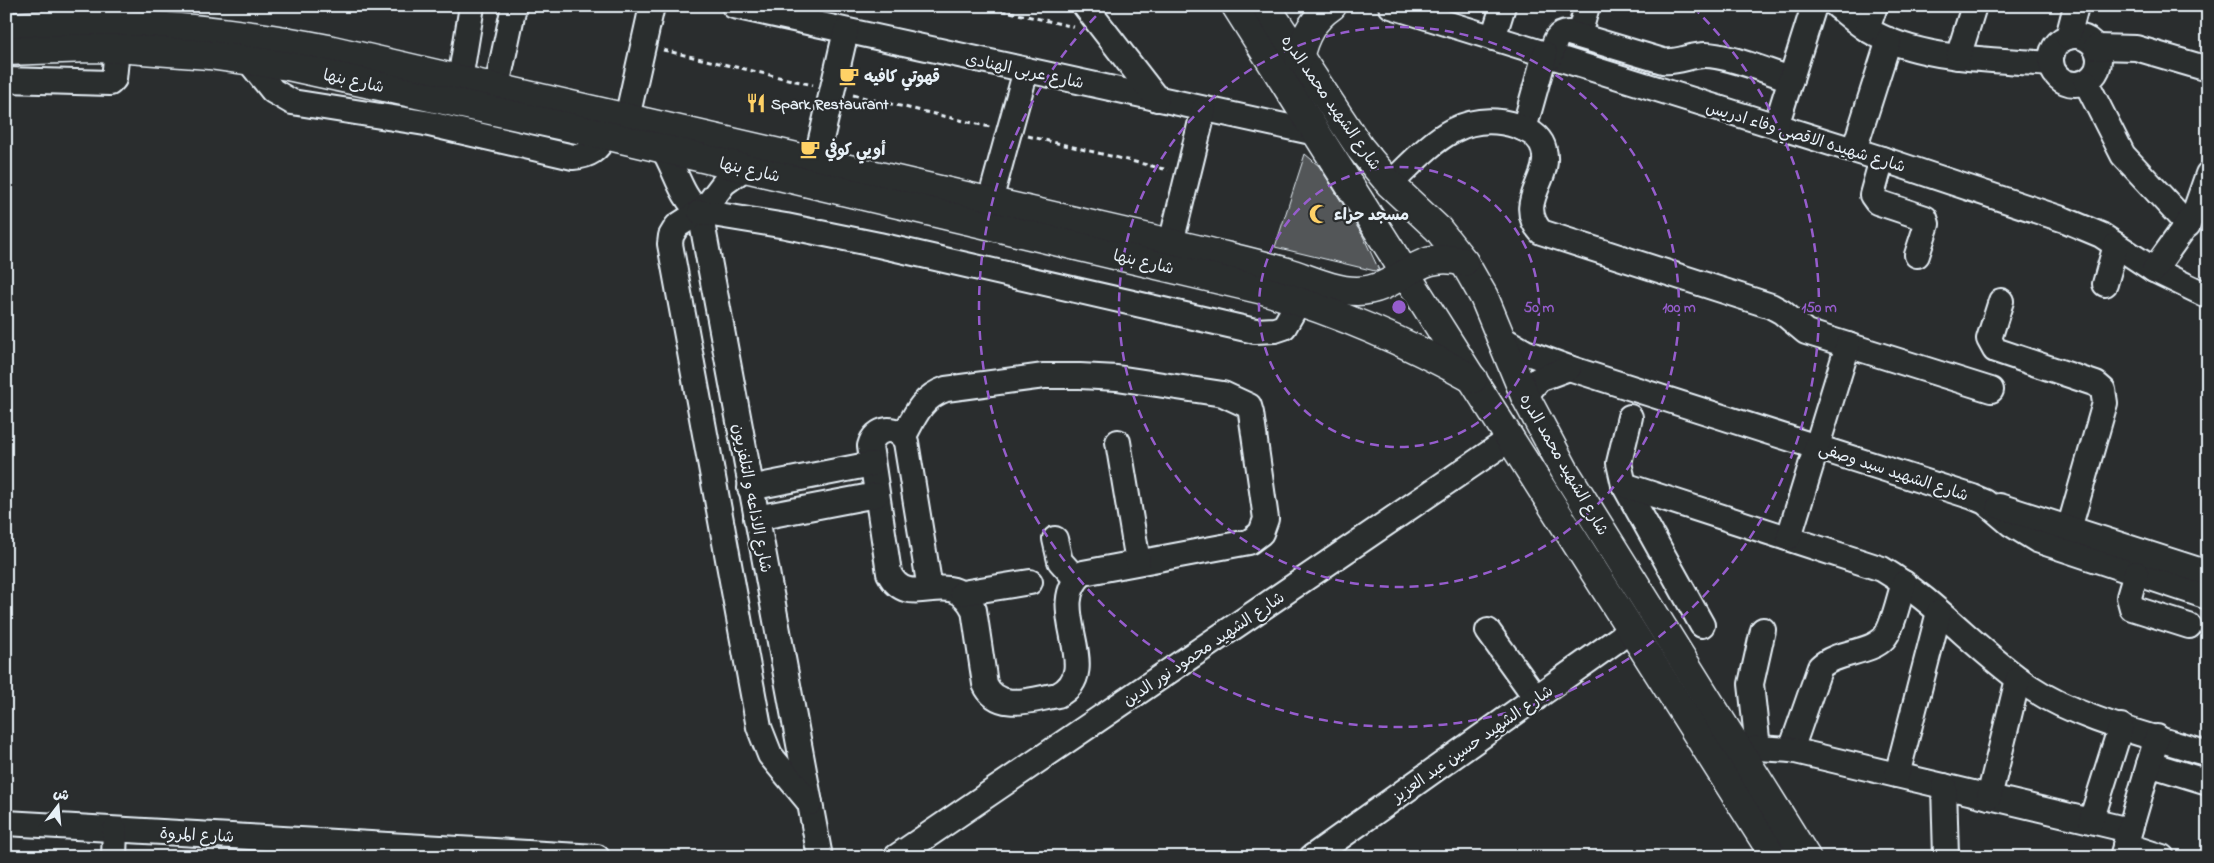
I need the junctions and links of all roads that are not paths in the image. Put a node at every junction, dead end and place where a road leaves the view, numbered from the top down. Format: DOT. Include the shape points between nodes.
graph roads {
  1 [pos="472,6"];
  2 [pos="514,6"];
  3 [pos="652,6"];
  4 [pos="734,6"];
  5 [pos="1085,6"];
  6 [pos="1236,6"];
  7 [pos="1266,6"];
  8 [pos="1332,6"];
  9 [pos="1391,6"];
  10 [pos="1503,6"];
  11 [pos="1588,6"];
  12 [pos="1814,6"];
  13 [pos="1837,6"];
  14 [pos="1875,6"];
  15 [pos="1974,6"];
  16 [pos="2076,6"];
  17 [pos="824,16"];
  18 [pos="6,27"];
  19 [pos="846,30"];
  20 [pos="1867,30"];
  21 [pos="1579,36"];
  22 [pos="2068,36"];
  23 [pos="1493,38"];
  24 [pos="1889,40"];
  25 [pos="2096,47"];
  26 [pos="117,49"];
  27 [pos="6,52"];
  28 [pos="1548,55"];
  29 [pos="1958,57"];
  30 [pos="1299,58"];
  31 [pos="248,60"];
  32 [pos="2050,64"];
  33 [pos="2208,69"];
  34 [pos="1026,70"];
  35 [pos="1791,79"];
  36 [pos="6,80"];
  37 [pos="2086,82"];
  38 [pos="458,91"];
  39 [pos="495,99"];
  40 [pos="1157,99"];
  41 [pos="1204,109"];
  42 [pos="627,118"];
  43 [pos="1776,126"];
  44 [pos="1524,129"];
  45 [pos="1316,133"];
  46 [pos="605,135"];
  47 [pos="663,149"];
  48 [pos="1854,150"];
  49 [pos="1882,159"];
  50 [pos="816,161"];
  51 [pos="745,168"];
  52 [pos="2208,174"];
  53 [pos="1390,184"];
  54 [pos="990,201"];
  55 [pos="700,212"];
  56 [pos="2188,225"];
  57 [pos="1171,243"];
  58 [pos="2116,245"];
  59 [pos="1917,255"];
  60 [pos="1464,262"];
  61 [pos="2154,270"];
  62 [pos="1406,272"];
  63 [pos="2105,284"];
  64 [pos="2208,296"];
  65 [pos="1299,301"];
  66 [pos="2000,301"];
  67 [pos="1499,337"];
  68 [pos="1848,345"];
  69 [pos="1569,368"];
  70 [pos="1473,379"];
  71 [pos="1990,390"];
  72 [pos="1525,396"];
  73 [pos="1630,417"];
  74 [pos="904,436"];
  75 [pos="1510,439"];
  76 [pos="1118,442"];
  77 [pos="1817,446"];
  78 [pos="872,464"];
  79 [pos="1566,473"];
  80 [pos="1624,485"];
  81 [pos="750,488"];
  82 [pos="1542,488"];
  83 [pos="876,495"];
  84 [pos="1985,502"];
  85 [pos="756,518"];
  86 [pos="2069,529"];
  87 [pos="1789,537"];
  88 [pos="1055,539"];
  89 [pos="1138,562"];
  90 [pos="2136,573"];
  91 [pos="1076,579"];
  92 [pos="1030,582"];
  93 [pos="1904,583"];
  94 [pos="2207,588"];
  95 [pos="930,589"];
  96 [pos="962,593"];
  97 [pos="1939,612"];
  98 [pos="1702,625"];
  99 [pos="2189,626"];
  100 [pos="1631,630"];
  101 [pos="1763,630"];
  102 [pos="1488,631"];
  103 [pos="2018,679"];
  104 [pos="1536,698"];
  105 [pos="2121,726"];
  106 [pos="2157,737"];
  107 [pos="1792,750"];
  108 [pos="1749,751"];
  109 [pos="2208,754"];
  110 [pos="2149,764"];
  111 [pos="1897,775"];
  112 [pos="2208,782"];
  113 [pos="1944,786"];
  114 [pos="1988,797"];
  115 [pos="810,803"];
  116 [pos="2091,821"];
  117 [pos="6,823"];
  118 [pos="115,830"];
  119 [pos="2125,844"];
  120 [pos="422,852"];
  121 [pos="114,857"];
  122 [pos="595,857"];
  123 [pos="820,857"];
  124 [pos="896,857"];
  125 [pos="1312,857"];
  126 [pos="1775,857"];
  127 [pos="1806,857"];
  128 [pos="1946,857"];
  129 [pos="2162,857"];
  1 -- 38 [label="street"];
  2 -- 39 [label="street"];
  3 -- 42 [label="street"];
  4 -- 17 [label="street, شارع عربى الهنادى"];
  5 -- 40 [label="street"];
  6 -- 45 [label="main road, شارع الشهيد محمد الدره"];
  7 -- 30 [label="main road, شارع الشهيد محمد الدره"];
  8 -- 30 [label="main road" via="1309,29"];
  9 -- 23 [label="street, شارع شهيده الاقصي وفاء ادريس"];
  10 -- 23 [label="street"];
  11 -- 21 [label="street"];
  12 -- 35 [label="street"];
  13 -- 20 [label="street"];
  14 -- 20 [label="street"];
  15 -- 29 [label="street"];
  16 -- 22 [label="street"];
  17 -- 19 [label="street, شارع عربى الهنادى"];
  18 -- 38 [label="main road, شارع بنها" via="104,24 209,30 328,49"];
  19 -- 34 [label="street, شارع عربى الهنادى"];
  19 -- 50 [label="street"];
  20 -- 24 [label="street"];
  21 -- 28 [label="street" via="1560,34"];
  21 -- 35 [label="street" via="1663,61 1714,56"];
  22 -- 25 [label="street" via="2083,37"];
  22 -- 32 [label="street" via="2056,44"];
  23 -- 28 [label="street, شارع شهيده الاقصي وفاء ادريس"];
  24 -- 29 [label="street"];
  24 -- 48 [label="street"];
  25 -- 33 [label="street" via="2129,46"];
  25 -- 37 [label="street" via="2097,70"];
  26 -- 27 [label="main road, شارع بنها"];
  26 -- 31 [label="main road, شارع بنها"];
  26 -- 36 [label="street" via="114,79 110,84"];
  28 -- 43 [label="street, شارع شهيده الاقصي وفاء ادريس"];
  28 -- 44 [label="street"];
  29 -- 32 [label="street"];
  30 -- 53 [label="main road, شارع الشهيد محمد الدره" via="1360,148"];
  31 -- 38 [label="main road, شارع بنها"];
  31 -- 46 [label="street" via="273,91 292,102 416,122 573,157 594,151"];
  32 -- 37 [label="street" via="2064,82 2079,85"];
  34 -- 40 [label="street, شارع عربى الهنادى"];
  34 -- 54 [label="street"];
  35 -- 43 [label="street"];
  37 -- 56 [label="street" via="2122,155"];
  38 -- 39 [label="main road, شارع بنها"];
  39 -- 42 [label="main road, شارع بنها"];
  39 -- 46 [label="main road, شارع بنها"];
  40 -- 41 [label="street, شارع عربى الهنادى"];
  41 -- 45 [label="street, شارع عربى الهنادى"];
  41 -- 57 [label="street"];
  42 -- 50 [label="main road, شارع بنها"];
  43 -- 48 [label="street, شارع شهيده الاقصي وفاء ادريس"];
  44 -- 53 [label="street" via="1501,121 1457,127 1432,144"];
  44 -- 68 [label="street" via="1540,140 1546,159 1530,207 1535,225 1541,232 1771,306 1806,332"];
  45 -- 62 [label="main road, شارع الشهيد محمد الدره"];
  46 -- 47 [label="main road, شارع بنها"];
  47 -- 51 [label="main road, شارع بنها"];
  47 -- 55 [label="street, شارع الاذاعه و التلفزيون" via="688,200"];
  48 -- 49 [label="street, شارع شهيده الاقصي وفاء ادريس"];
  49 -- 58 [label="street, شارع شهيده الاقصي وفاء ادريس" via="2065,220"];
  49 -- 59 [label="street" via="1872,196 1878,202 1925,218 1927,224"];
  50 -- 54 [label="main road, شارع بنها"];
  51 -- 55 [label="street" via="724,183 710,204"];
  51 -- 65 [label="main road, شارع بنها" via="1226,280"];
  52 -- 56 [label="street"];
  53 -- 60 [label="main road, شارع الشهيد محمد الدره" via="1438,229"];
  54 -- 57 [label="main road, شارع بنها"];
  55 -- 65 [label="street" via="879,245 1255,331 1284,327"];
  55 -- 81 [label="street, شارع الاذاعه و التلفزيون"];
  55 -- 115 [label="street" via="677,226 670,244 759,727 770,755"];
  56 -- 61 [label="street"];
  57 -- 62 [label="main road, شارع بنها" via="1274,268 1343,290 1376,288"];
  58 -- 61 [label="street, شارع شهيده الاقصي وفاء ادريس"];
  58 -- 63 [label="street"];
  60 -- 62 [label="main road, شارع بنها" via="1434,260 1418,264"];
  60 -- 67 [label="main road, شارع الشهيد محمد الدره" via="1484,297"];
  61 -- 64 [label="street, شارع شهيده الاقصي وفاء ادريس"];
  62 -- 70 [label="main road, شارع الشهيد محمد الدره"];
  65 -- 70 [label="main road, شارع بنها" via="1388,335"];
  66 -- 86 [label="street" via="1989,339 1995,350 2096,384 2105,394 2106,403"];
  67 -- 69 [label="street, شارع الشهيد سيد وصفى" via="1525,352"];
  67 -- 72 [label="main road, شارع الشهيد محمد الدره"];
  68 -- 71 [label="street"];
  68 -- 77 [label="street"];
  69 -- 72 [label="street" via="1539,379"];
  69 -- 77 [label="street, شارع الشهيد سيد وصفى"];
  70 -- 75 [label="main road, شارع الشهيد محمد الدره"];
  72 -- 79 [label="main road, شارع الشهيد محمد الدره"];
  73 -- 80 [label="street" via="1619,463"];
  74 -- 78 [label="street" via="886,429 875,435 870,446"];
  74 -- 89 [label="street" via="922,403 933,394 1044,376 1117,378 1224,394 1249,406 1266,519 1261,533 1249,542"];
  74 -- 95 [label="street"];
  75 -- 82 [label="main road, شارع الشهيد محمد الدره"];
  75 -- 124 [label="street, شارع الشهيد محمود نور الدين"];
  76 -- 89 [label="street"];
  77 -- 84 [label="street, شارع الشهيد سيد وصفى"];
  77 -- 87 [label="street"];
  78 -- 81 [label="street"];
  78 -- 83 [label="street"];
  79 -- 82 [label="main road"];
  79 -- 108 [label="main road, شارع الشهيد محمد الدره"];
  80 -- 87 [label="street"];
  80 -- 98 [label="street"];
  81 -- 85 [label="street, شارع الاذاعه و التلفزيون"];
  82 -- 100 [label="main road, شارع الشهيد محمد الدره"];
  83 -- 85 [label="street"];
  83 -- 95 [label="street" via="889,573 893,580 905,590"];
  84 -- 86 [label="street"];
  84 -- 90 [label="street, شارع الشهيد سيد وصفى" via="2037,540"];
  85 -- 115 [label="street, شارع الاذاعه و التلفزيون"];
  86 -- 94 [label="street"];
  87 -- 93 [label="street" via="1871,564"];
  88 -- 91 [label="street" via="1060,561"];
  89 -- 91 [label="street" via="1091,570"];
  90 -- 94 [label="street, شارع الشهيد سيد وصفى"];
  90 -- 99 [label="street" via="2129,597 2132,608"];
  91 -- 96 [label="street" via="1068,602 1077,667 1074,681 1058,695 1012,702 1003,702 988,692 974,610"];
  92 -- 96 [label="street"];
  93 -- 97 [label="street"];
  93 -- 107 [label="street" via="1885,637 1876,644 1828,660 1820,667"];
  95 -- 96 [label="street" via="947,588"];
  97 -- 103 [label="street"];
  97 -- 111 [label="street"];
  100 -- 104 [label="street, شارع الشهيد حسين عبد العزيز"];
  100 -- 126 [label="main road, شارع الشهيد محمد الدره"];
  101 -- 108 [label="street" via="1750,684"];
  102 -- 104 [label="street"];
  103 -- 105 [label="street" via="2071,709"];
  103 -- 114 [label="street"];
  104 -- 125 [label="street, شارع الشهيد حسين عبد العزيز"];
  105 -- 106 [label="street"];
  105 -- 116 [label="street"];
  106 -- 109 [label="street"];
  106 -- 110 [label="street"];
  107 -- 108 [label="street"];
  107 -- 111 [label="street"];
  108 -- 127 [label="main road, شارع الشهيد محمد الدره"];
  110 -- 112 [label="street"];
  110 -- 119 [label="street"];
  111 -- 113 [label="street"];
  113 -- 114 [label="street"];
  113 -- 128 [label="street"];
  114 -- 116 [label="street"];
  115 -- 123 [label="street, شارع الاذاعه و التلفزيون"];
  116 -- 119 [label="street"];
  117 -- 118 [label="street, شارع المروة"];
  118 -- 120 [label="street, شارع المروة"];
  118 -- 121 [label="street"];
  119 -- 129 [label="street"];
  120 -- 122 [label="street, شارع المروة"];
}
